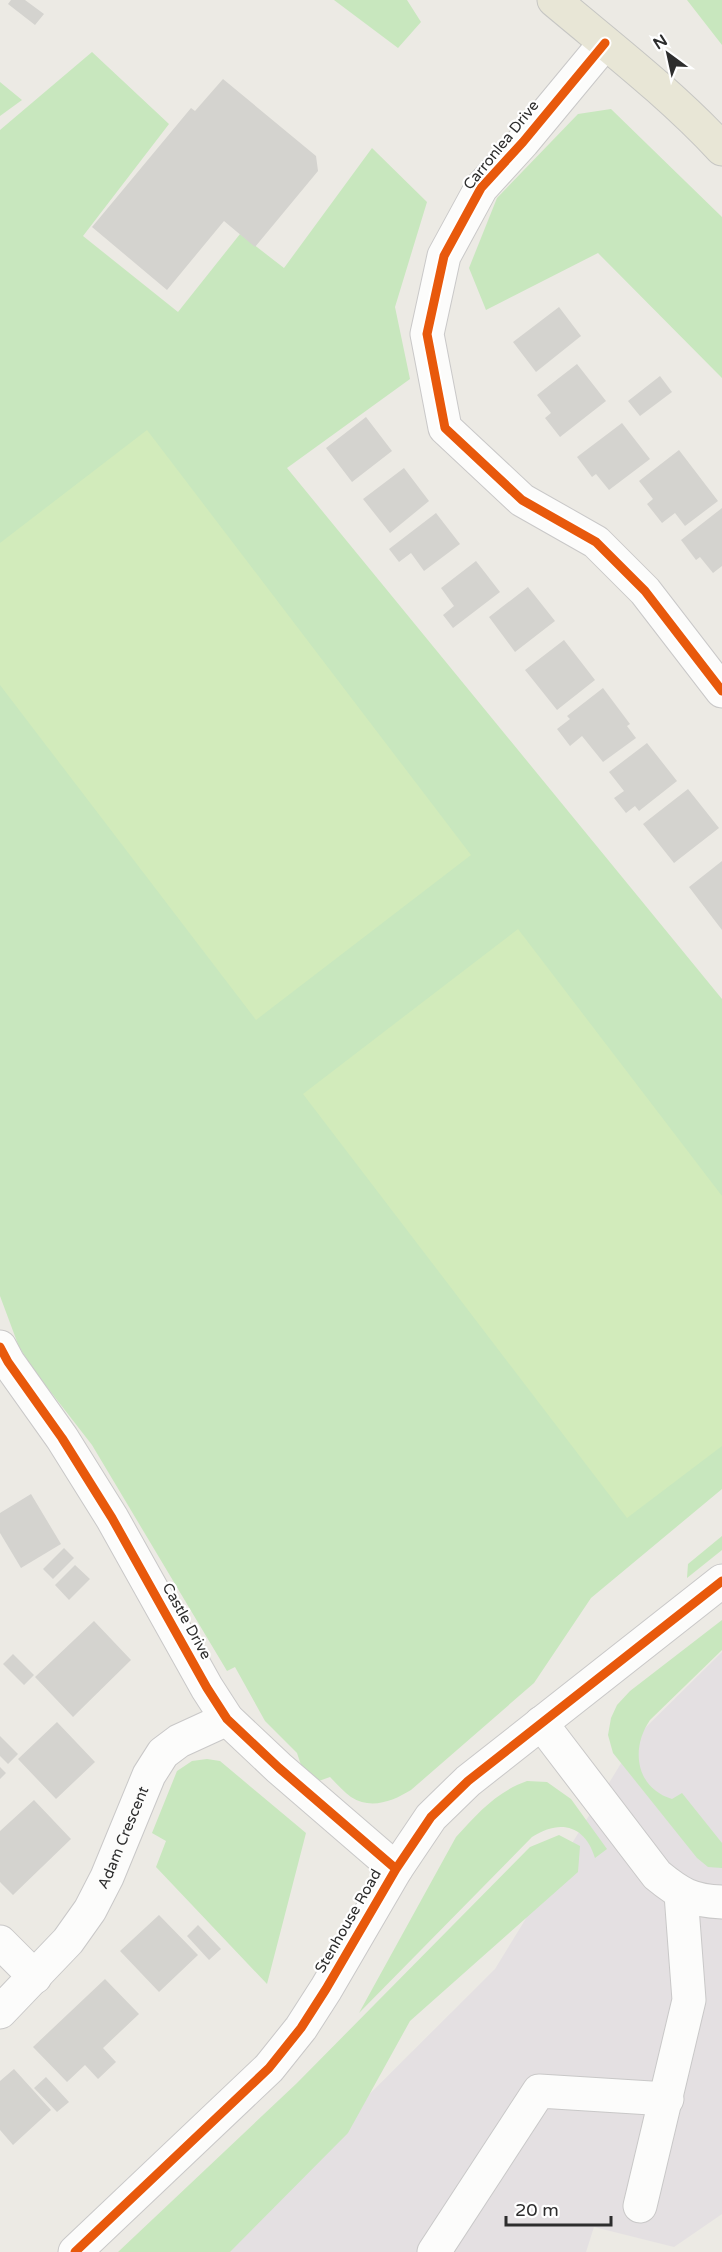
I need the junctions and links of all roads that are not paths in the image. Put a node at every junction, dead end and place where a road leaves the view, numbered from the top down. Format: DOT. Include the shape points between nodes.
graph roads {
  1 [pos="554,0"];
  2 [pos="605,43"];
  3 [pos="722,149"];
  4 [pos="722,691"];
  5 [pos="3,1359"];
  6 [pos="722,1581"];
  7 [pos="227,1719"];
  8 [pos="541,1723"];
  9 [pos="396,1869"];
  10 [pos="681,1894"];
  11 [pos="722,1902"];
  12 [pos="0,1942"];
  13 [pos="35,1977"];
  14 [pos="0,2012"];
  15 [pos="667,2099"];
  16 [pos="640,2206"];
  17 [pos="75,2252"];
  18 [pos="434,2252"];
  1 -- 2 [label="main road"];
  2 -- 3 [label="main road" via="654,83"];
  2 -- 4 [label="street, Carronlea Drive" via="481,188 444,256 427,334 445,428 522,500 596,542 645,591"];
  5 -- 7 [label="street, Castle Drive" via="62,1438 112,1518"];
  6 -- 8 [label="street, Stenhouse Road"];
  7 -- 9 [label="street, Castle Drive"];
  7 -- 13 [label="street, Adam Crescent" via="179,1741 163,1754 149,1775 90,1910"];
  8 -- 9 [label="street, Stenhouse Road" via="468,1781 431,1817"];
  8 -- 10 [label="street" via="657,1875"];
  9 -- 17 [label="street, Stenhouse Road" via="326,1989 269,2068"];
  10 -- 11 [label="street"];
  10 -- 15 [label="street" via="689,2000"];
  12 -- 13 [label="street"];
  13 -- 14 [label="street, Adam Crescent"];
  15 -- 16 [label="street"];
  15 -- 18 [label="street" via="539,2091"];
}
